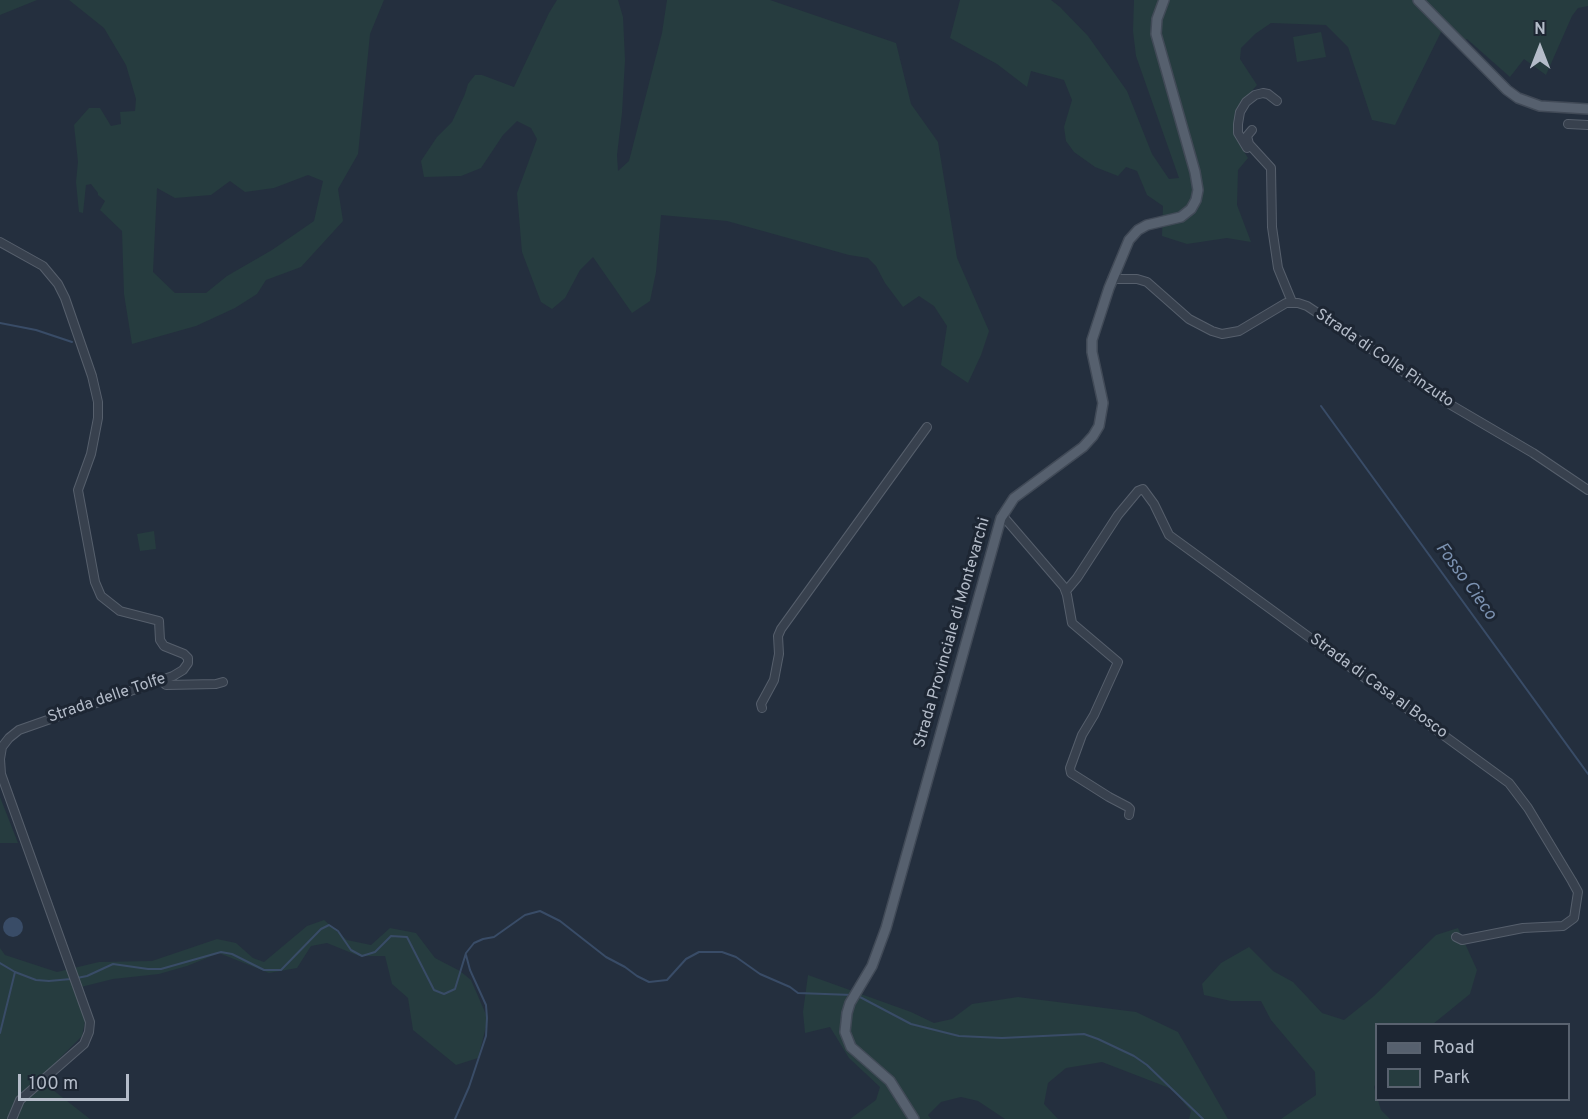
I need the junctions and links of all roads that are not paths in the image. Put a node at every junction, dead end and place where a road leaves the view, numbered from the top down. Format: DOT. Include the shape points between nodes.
graph roads {
  1 [pos="1164,0"];
  2 [pos="1418,0"];
  3 [pos="1277,101"];
  4 [pos="1588,109"];
  5 [pos="1568,124"];
  6 [pos="1588,125"];
  7 [pos="1252,130"];
  8 [pos="1261,157"];
  9 [pos="0,242"];
  10 [pos="1112,279"];
  11 [pos="1292,302"];
  12 [pos="927,427"];
  13 [pos="1588,490"];
  14 [pos="1002,515"];
  15 [pos="1066,591"];
  16 [pos="161,680"];
  17 [pos="223,682"];
  18 [pos="762,708"];
  19 [pos="1129,815"];
  20 [pos="1456,937"];
  21 [pos="12,1119"];
  22 [pos="914,1119"];
  1 -- 10 [label="main road, Strada Provinciale di Montevarchi" via="1156,34 1194,168 1197,197 1181,217 1146,225 1132,235"];
  2 -- 4 [label="main road" via="1518,99 1540,106"];
  3 -- 8 [label="street" via="1268,94 1255,95 1240,112 1242,141"];
  5 -- 6 [label="street"];
  7 -- 8 [label="street" via="1247,140"];
  8 -- 11 [label="street" via="1271,168 1272,227 1278,268"];
  9 -- 16 [label="street, Strada delle Tolfe" via="43,266 65,298 93,376 98,402 95,434 78,490 95,582 101,596 120,611 159,621 164,646 188,658 183,670"];
  10 -- 11 [label="street" via="1147,282 1189,319 1222,334 1239,331"];
  10 -- 14 [label="main road, Strada Provinciale di Montevarchi" via="1092,343 1103,403 1097,430 1083,447 1014,498"];
  11 -- 13 [label="street, Strada di Colle Pinzuto" via="1306,306 1446,402"];
  12 -- 18 [label="street" via="781,629 774,680"];
  14 -- 15 [label="street"];
  14 -- 22 [label="main road, Strada Provinciale di Montevarchi" via="879,950 849,1006 846,1021 851,1047 890,1081"];
  15 -- 19 [label="street" via="1072,623 1118,662 1082,735 1071,773 1128,807"];
  15 -- 20 [label="street, Strada di Casa al Bosco" via="1118,515 1143,489 1169,535 1509,783 1578,892 1574,918 1563,926 1523,928 1461,940"];
  16 -- 17 [label="street" via="166,685"];
  16 -- 21 [label="street, Strada delle Tolfe" via="28,726 2,747 1,774 90,1022 87,1039 20,1100"];
}
